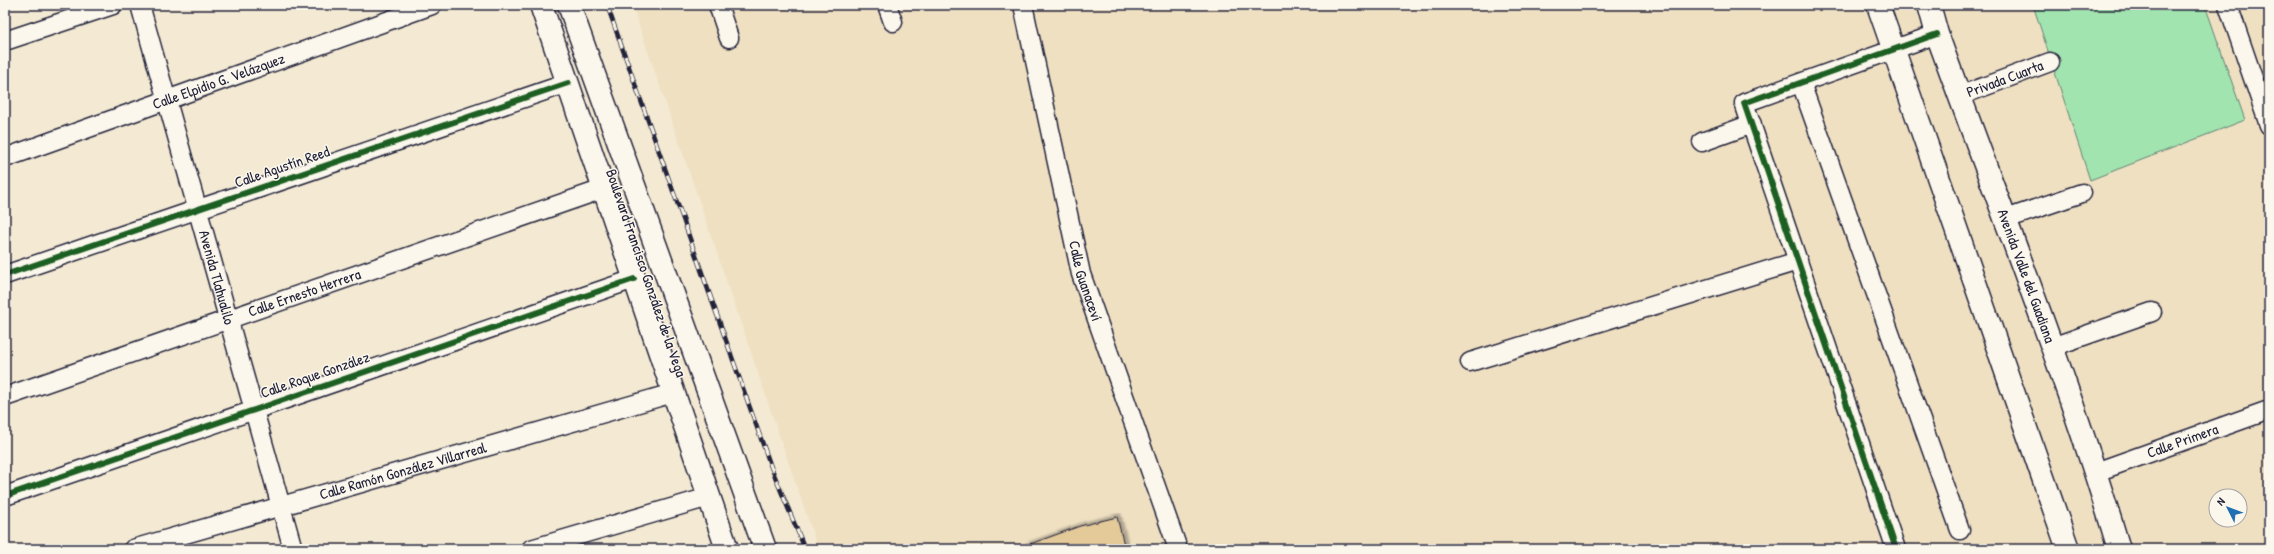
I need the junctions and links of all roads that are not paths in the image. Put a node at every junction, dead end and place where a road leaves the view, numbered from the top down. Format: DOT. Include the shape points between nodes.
graph roads {
  1 [pos="113,5"];
  2 [pos="140,5"];
  3 [pos="432,5"];
  4 [pos="541,5"];
  5 [pos="569,5"];
  6 [pos="718,5"];
  7 [pos="887,5"];
  8 [pos="1023,5"];
  9 [pos="1878,5"];
  10 [pos="1929,5"];
  11 [pos="2228,5"];
  12 [pos="893,22"];
  13 [pos="1938,34"];
  14 [pos="729,38"];
  15 [pos="5,41"];
  16 [pos="1896,51"];
  17 [pos="2050,62"];
  18 [pos="568,83"];
  19 [pos="1801,83"];
  20 [pos="1959,96"];
  21 [pos="167,100"];
  22 [pos="1752,124"];
  23 [pos="2269,125"];
  24 [pos="1702,142"];
  25 [pos="5,158"];
  26 [pos="603,188"];
  27 [pos="2082,193"];
  28 [pos="197,209"];
  29 [pos="2006,219"];
  30 [pos="1798,261"];
  31 [pos="5,275"];
  32 [pos="634,279"];
  33 [pos="2152,312"];
  34 [pos="228,319"];
  35 [pos="2052,347"];
  36 [pos="1470,362"];
  37 [pos="673,393"];
  38 [pos="5,396"];
  39 [pos="254,409"];
  40 [pos="2269,410"];
  41 [pos="2096,472"];
  42 [pos="5,496"];
  43 [pos="709,497"];
  44 [pos="281,506"];
  45 [pos="1960,530"];
  46 [pos="133,549"];
  47 [pos="293,549"];
  48 [pos="531,549"];
  49 [pos="726,549"];
  50 [pos="765,549"];
  51 [pos="1178,549"];
  52 [pos="1896,549"];
  53 [pos="2068,549"];
  54 [pos="2119,549"];
  1 -- 15 [label="street"];
  2 -- 21 [label="street, Avenida Tlahualilo"];
  3 -- 21 [label="street, Calle Elpidio G. Velázquez"];
  4 -- 18 [label="main road, Boulevard Francisco González de la Vega"];
  5 -- 50 [label="main road, Boulevard Francisco González de la Vega"];
  6 -- 14 [label="street"];
  7 -- 12 [label="street"];
  8 -- 51 [label="street, Calle Guanaceví" via="1081,274"];
  9 -- 16 [label="main road"];
  10 -- 13 [label="main road, Avenida Valle del Guadiana"];
  11 -- 23 [label="street"];
  13 -- 16 [label="street"];
  13 -- 20 [label="main road, Avenida Valle del Guadiana"];
  16 -- 19 [label="street"];
  16 -- 53 [label="main road"];
  17 -- 20 [label="street, Privada Cuarta"];
  18 -- 26 [label="main road, Boulevard Francisco González de la Vega"];
  18 -- 28 [label="street, Calle Agustín Reed"];
  19 -- 22 [label="street" via="1744,102"];
  19 -- 45 [label="street"];
  20 -- 29 [label="main road, Avenida Valle del Guadiana"];
  21 -- 25 [label="street, Calle Elpidio G. Velázquez"];
  21 -- 28 [label="street, Avenida Tlahualilo"];
  22 -- 24 [label="street"];
  22 -- 30 [label="street"];
  26 -- 32 [label="main road, Boulevard Francisco González de la Vega"];
  26 -- 34 [label="street, Calle Ernesto Herrera"];
  27 -- 29 [label="street"];
  28 -- 31 [label="street, Calle Agustín Reed"];
  28 -- 34 [label="street, Avenida Tlahualilo"];
  29 -- 35 [label="main road, Avenida Valle del Guadiana"];
  30 -- 36 [label="street"];
  30 -- 52 [label="street"];
  32 -- 37 [label="main road, Boulevard Francisco González de la Vega"];
  32 -- 39 [label="street, Calle Roque González"];
  33 -- 35 [label="street"];
  34 -- 38 [label="street, Calle Ernesto Herrera"];
  34 -- 39 [label="street, Avenida Tlahualilo"];
  35 -- 41 [label="main road, Avenida Valle del Guadiana"];
  37 -- 43 [label="main road, Boulevard Francisco González de la Vega"];
  37 -- 44 [label="street, Calle Ramón González Villarreal"];
  39 -- 42 [label="street, Calle Roque González"];
  39 -- 44 [label="street, Avenida Tlahualilo"];
  40 -- 41 [label="street, Calle Primera"];
  41 -- 54 [label="main road, Avenida Valle del Guadiana"];
  43 -- 48 [label="street"];
  43 -- 49 [label="main road, Boulevard Francisco González de la Vega"];
  44 -- 46 [label="street, Calle Ramón González Villarreal"];
  44 -- 47 [label="street, Avenida Tlahualilo"];
}
